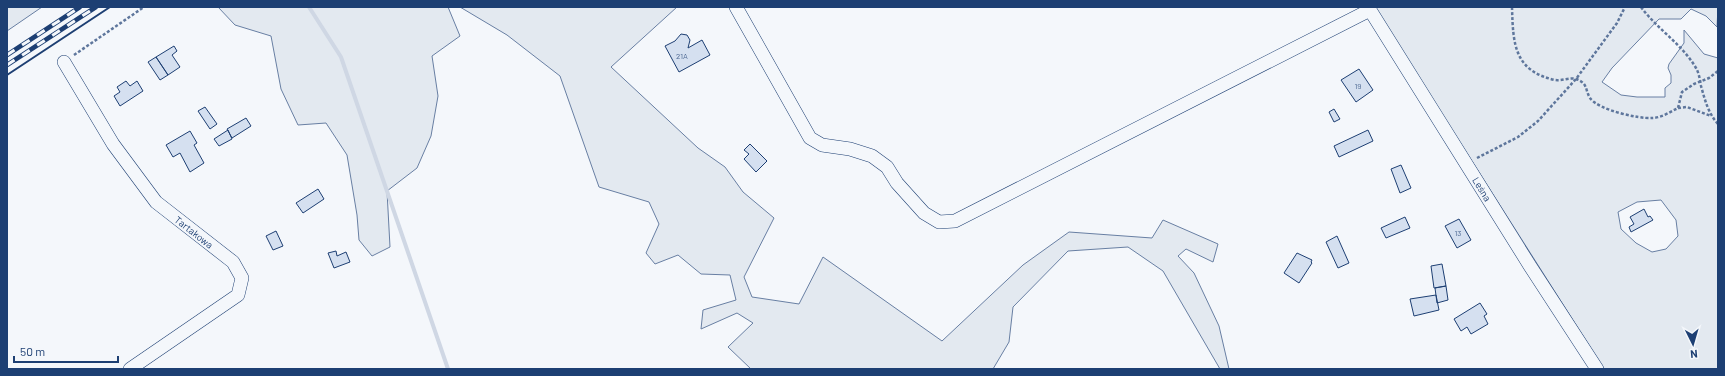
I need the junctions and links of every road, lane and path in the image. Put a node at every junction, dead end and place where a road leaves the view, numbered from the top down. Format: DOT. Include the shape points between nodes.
graph roads {
  1 [pos="144,7"];
  2 [pos="736,7"];
  3 [pos="1512,7"];
  4 [pos="1625,7"];
  5 [pos="1641,7"];
  6 [pos="1370,8"];
  7 [pos="64,62"];
  8 [pos="1718,72"];
  9 [pos="1576,79"];
  10 [pos="1700,82"];
  11 [pos="1678,108"];
  12 [pos="1711,116"];
  13 [pos="1718,124"];
  14 [pos="1466,164"];
  15 [pos="130,369"];
  16 [pos="1597,369"];
  1 -- 7 [label="path"];
  2 -- 6 [label="street" via="810,138 822,145 850,149 872,156 887,168 924,213 939,222 955,221"];
  3 -- 9 [label="path" via="1516,47 1520,59 1530,70 1543,77 1558,80"];
  4 -- 9 [label="path" via="1617,23"];
  5 -- 10 [label="path" via="1664,33 1680,46 1697,69"];
  6 -- 14 [label="street, Leśna"];
  7 -- 15 [label="street, Tartakowa" via="113,144 156,202 234,262 242,278 238,295"];
  8 -- 10 [label="path"];
  9 -- 11 [label="path" via="1586,86 1590,98 1601,107 1626,115 1652,118 1666,115"];
  9 -- 14 [label="path" via="1538,121 1518,137"];
  10 -- 11 [label="path" via="1682,92"];
  10 -- 12 [label="path"];
  11 -- 12 [label="path" via="1687,107"];
  12 -- 13 [label="path"];
  14 -- 16 [label="street, Leśna"];
}
